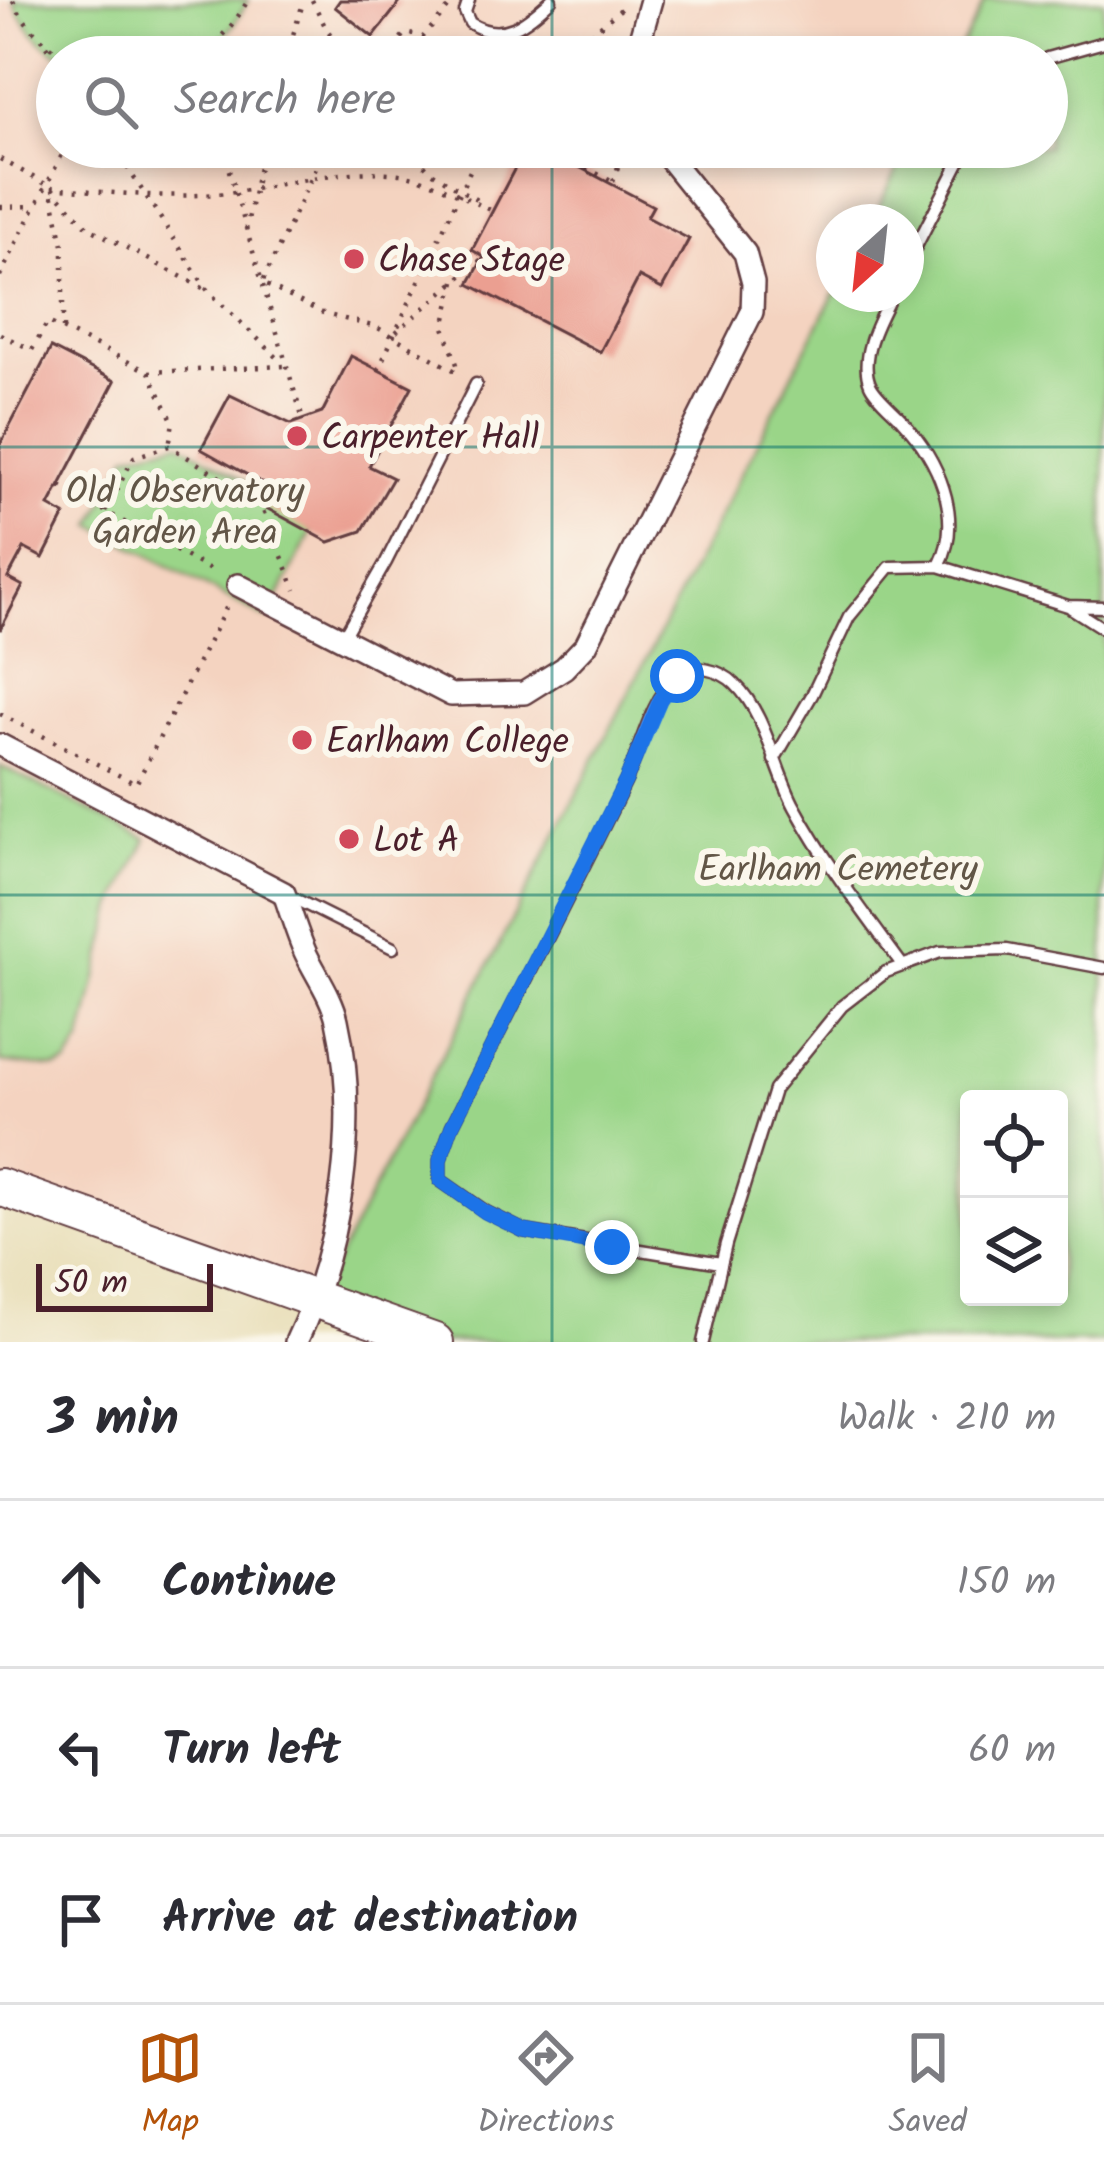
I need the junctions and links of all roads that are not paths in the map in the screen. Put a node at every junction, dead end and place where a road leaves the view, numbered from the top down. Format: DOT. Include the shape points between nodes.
graph roads {
  1 [pos="469,0"];
  2 [pos="551,0"];
  3 [pos="652,0"];
  4 [pos="641,36"];
  5 [pos="1104,42"];
  6 [pos="1068,52"];
  7 [pos="677,168"];
  8 [pos="956,168"];
  9 [pos="924,231"];
  10 [pos="884,312"];
  11 [pos="476,384"];
  12 [pos="939,566"];
  13 [pos="238,585"];
  14 [pos="1068,606"];
  15 [pos="1104,607"];
  16 [pos="1104,629"];
  17 [pos="341,639"];
  18 [pos="0,746"];
  19 [pos="775,760"];
  20 [pos="284,893"];
  21 [pos="393,948"];
  22 [pos="903,966"];
  23 [pos="1104,968"];
  24 [pos="0,1188"];
  25 [pos="721,1263"];
  26 [pos="316,1301"];
  27 [pos="296,1342"];
  28 [pos="435,1342"];
  29 [pos="703,1342"];
  1 -- 2 [label="lane" via="470,22 496,34"];
  3 -- 4 [label="street"];
  5 -- 6 [label="lane"];
  7 -- 17 [label="street" via="745,253 752,312 586,645 524,693 451,695"];
  8 -- 9 [label="lane"];
  10 -- 12 [label="lane" via="868,349 870,384 925,446 946,497 951,543"];
  11 -- 17 [label="lane"];
  12 -- 14 [label="lane"];
  12 -- 19 [label="lane" via="890,567 849,617"];
  13 -- 17 [label="street"];
  14 -- 15 [label="lane"];
  14 -- 16 [label="lane"];
  18 -- 20 [label="street"];
  19 -- 22 [label="lane" via="825,861"];
  19 -- 25 [label="lane" via="734,683 707,669 677,676 440,1160 440,1180 524,1231"];
  20 -- 21 [label="lane"];
  20 -- 26 [label="street" via="337,1017 347,1121 341,1195"];
  22 -- 23 [label="lane" via="940,952 1007,950"];
  22 -- 25 [label="lane" via="842,1006 774,1090"];
  24 -- 26 [label="main road"];
  25 -- 29 [label="lane"];
  26 -- 27 [label="street"];
  26 -- 28 [label="main road"];
}
